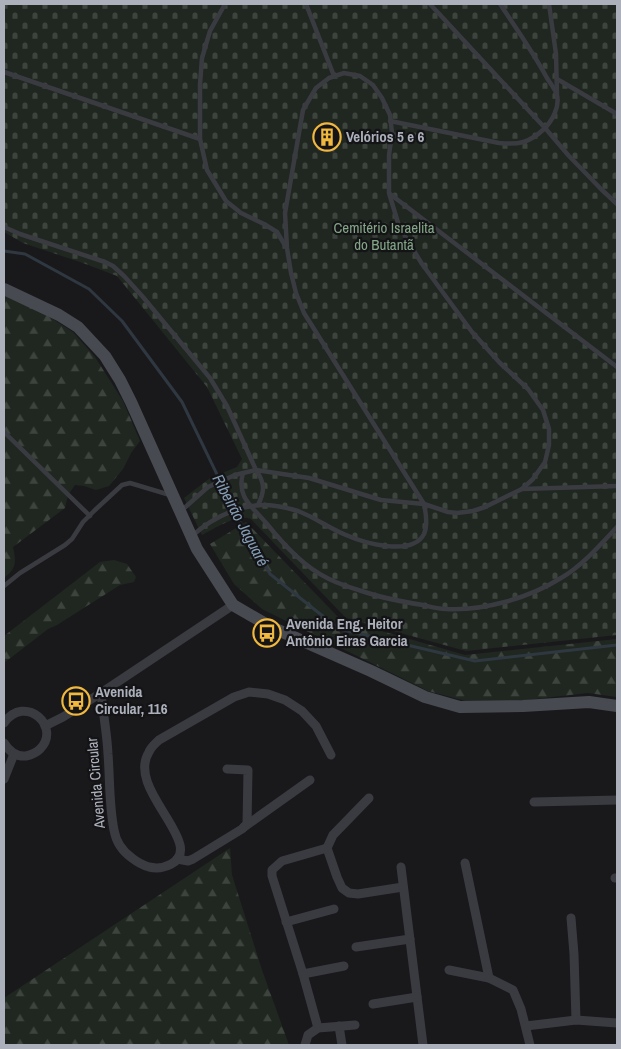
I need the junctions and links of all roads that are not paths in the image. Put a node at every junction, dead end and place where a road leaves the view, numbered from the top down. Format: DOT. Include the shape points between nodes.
graph roads {
  1 [pos="225,4"];
  2 [pos="306,4"];
  3 [pos="430,4"];
  4 [pos="500,4"];
  5 [pos="548,4"];
  6 [pos="4,72"];
  7 [pos="334,76"];
  8 [pos="557,79"];
  9 [pos="557,95"];
  10 [pos="617,114"];
  11 [pos="390,121"];
  12 [pos="545,128"];
  13 [pos="200,140"];
  14 [pos="389,193"];
  15 [pos="617,204"];
  16 [pos="4,227"];
  17 [pos="287,248"];
  18 [pos="4,289"];
  19 [pos="617,367"];
  20 [pos="4,432"];
  21 [pos="256,470"];
  22 [pos="243,473"];
  23 [pos="617,486"];
  24 [pos="522,489"];
  25 [pos="174,496"];
  26 [pos="424,504"];
  27 [pos="258,505"];
  28 [pos="250,506"];
  29 [pos="180,512"];
  30 [pos="90,516"];
  31 [pos="617,527"];
  32 [pos="191,537"];
  33 [pos="4,586"];
  34 [pos="233,605"];
  35 [pos="101,693"];
  36 [pos="617,706"];
  37 [pos="4,724"];
  38 [pos="45,726"];
  39 [pos="4,743"];
  40 [pos="14,754"];
  41 [pos="331,755"];
  42 [pos="227,769"];
  43 [pos="4,779"];
  44 [pos="310,780"];
  45 [pos="370,798"];
  46 [pos="617,800"];
  47 [pos="534,802"];
  48 [pos="244,827"];
  49 [pos="327,848"];
  50 [pos="178,859"];
  51 [pos="466,863"];
  52 [pos="400,867"];
  53 [pos="403,887"];
  54 [pos="334,909"];
  55 [pos="571,918"];
  56 [pos="286,922"];
  57 [pos="410,938"];
  58 [pos="356,947"];
  59 [pos="344,966"];
  60 [pos="449,970"];
  61 [pos="304,974"];
  62 [pos="489,978"];
  63 [pos="417,997"];
  64 [pos="373,1004"];
  65 [pos="576,1020"];
  66 [pos="617,1023"];
  67 [pos="355,1025"];
  68 [pos="339,1026"];
  69 [pos="526,1026"];
  70 [pos="318,1028"];
  71 [pos="305,1045"];
  72 [pos="342,1045"];
  73 [pos="423,1045"];
  74 [pos="530,1045"];
  1 -- 13 [label="lane" via="210,31 202,58"];
  2 -- 7 [label="lane"];
  3 -- 12 [label="lane"];
  4 -- 9 [label="lane"];
  5 -- 8 [label="lane"];
  6 -- 13 [label="lane"];
  7 -- 11 [label="lane" via="344,72 360,76 373,85 382,98"];
  7 -- 17 [label="lane" via="316,88 303,110 285,213"];
  8 -- 9 [label="lane"];
  8 -- 10 [label="lane"];
  9 -- 12 [label="lane" via="556,109"];
  11 -- 12 [label="lane" via="510,144 527,142"];
  11 -- 14 [label="lane"];
  12 -- 15 [label="lane"];
  13 -- 17 [label="lane" via="207,170 226,201 277,232"];
  14 -- 19 [label="lane"];
  14 -- 24 [label="lane" via="399,226 422,264 472,332 528,389 543,410 549,430 545,462"];
  16 -- 21 [label="lane" via="105,262 124,276 210,378 227,406"];
  17 -- 26 [label="lane" via="296,293 304,313"];
  18 -- 25 [label="main road" via="78,327 105,356 131,402"];
  20 -- 30 [label="lane"];
  21 -- 22 [label="lane"];
  21 -- 26 [label="lane" via="308,478 381,500"];
  21 -- 27 [label="lane" via="264,487"];
  22 -- 28 [label="lane" via="241,490"];
  22 -- 29 [label="lane" via="208,487"];
  23 -- 24 [label="lane"];
  24 -- 26 [label="lane" via="485,507 465,512 448,512"];
  25 -- 29 [label="main road"];
  25 -- 30 [label="lane" via="127,483"];
  26 -- 27 [label="lane" via="426,524 420,540 396,547 366,543 344,535 298,511"];
  27 -- 28 [label="lane"];
  28 -- 31 [label="lane" via="294,554 328,579 387,599 446,609 483,607 522,597 562,578"];
  28 -- 32 [label="lane" via="219,518"];
  29 -- 32 [label="main road"];
  30 -- 33 [label="lane" via="65,545"];
  32 -- 34 [label="main road"];
  34 -- 35 [label="street"];
  34 -- 36 [label="main road" via="271,627 425,697 460,707 589,702"];
  35 -- 38 [label="street"];
  35 -- 50 [label="street, Avenida Circular" via="116,840 126,854 148,866 168,866"];
  37 -- 38 [label="street" via="14,713 29,711 42,719"];
  38 -- 40 [label="street" via="47,733 42,747 29,755"];
  39 -- 40 [label="street"];
  40 -- 43 [label="street"];
  41 -- 50 [label="street" via="316,726 302,711 285,700 249,692 234,697 159,740 148,752 145,774 178,840 181,849"];
  42 -- 48 [label="street" via="248,770 247,824"];
  44 -- 48 [label="street, Avenida Circular"];
  45 -- 49 [label="street" via="333,835"];
  46 -- 47 [label="street"];
  48 -- 50 [label="street, Avenida Circular" via="193,859"];
  49 -- 53 [label="street" via="342,888 349,893"];
  49 -- 56 [label="street" via="282,861 272,870"];
  51 -- 62 [label="street"];
  52 -- 53 [label="street"];
  53 -- 57 [label="street"];
  54 -- 56 [label="street"];
  55 -- 65 [label="street"];
  56 -- 61 [label="street"];
  57 -- 58 [label="street"];
  57 -- 63 [label="street"];
  59 -- 61 [label="street"];
  60 -- 62 [label="street"];
  61 -- 70 [label="street"];
  62 -- 69 [label="street" via="513,990"];
  63 -- 64 [label="street"];
  63 -- 73 [label="street"];
  65 -- 66 [label="street"];
  65 -- 69 [label="street"];
  67 -- 68 [label="street"];
  68 -- 70 [label="street"];
  68 -- 72 [label="street"];
  69 -- 74 [label="street"];
  70 -- 71 [label="street" via="308,1035"];
}
